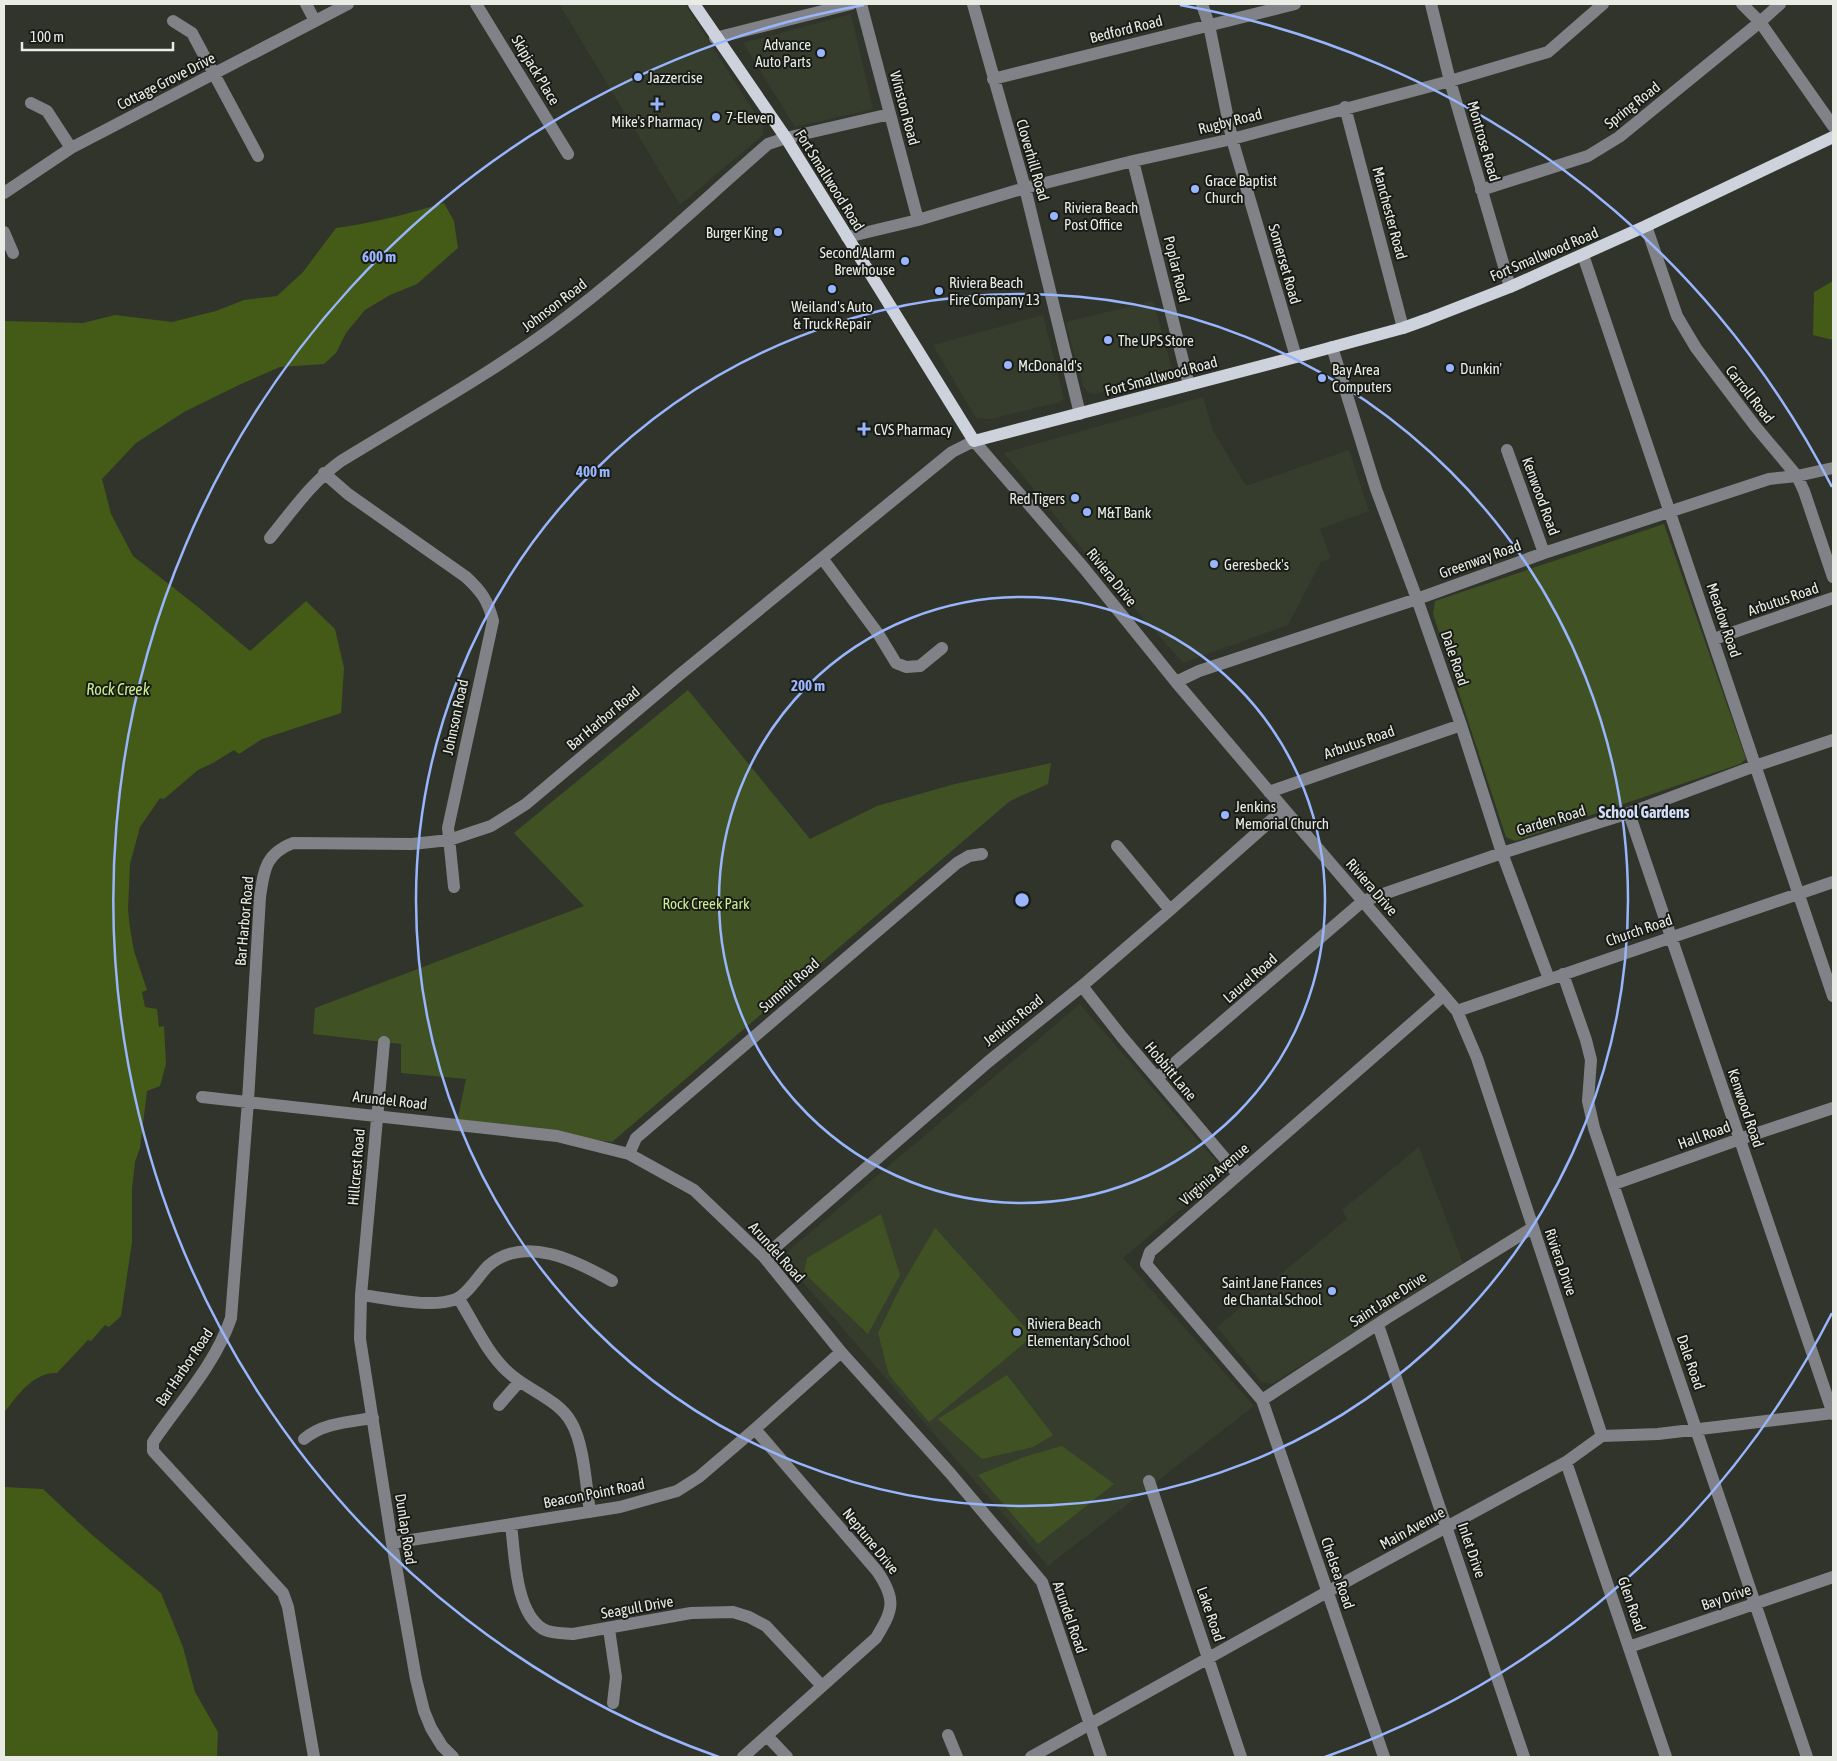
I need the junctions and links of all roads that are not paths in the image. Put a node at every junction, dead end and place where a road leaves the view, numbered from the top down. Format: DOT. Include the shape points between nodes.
graph roads {
  1 [pos="306,4"];
  2 [pos="348,4"];
  3 [pos="476,4"];
  4 [pos="694,4"];
  5 [pos="851,4"];
  6 [pos="861,4"];
  7 [pos="973,4"];
  8 [pos="1202,4"];
  9 [pos="1295,4"];
  10 [pos="1431,4"];
  11 [pos="1603,4"];
  12 [pos="1742,4"];
  13 [pos="1780,4"];
  14 [pos="315,21"];
  15 [pos="173,22"];
  16 [pos="1760,22"];
  17 [pos="1208,25"];
  18 [pos="716,38"];
  19 [pos="215,74"];
  20 [pos="993,79"];
  21 [pos="1450,81"];
  22 [pos="31,103"];
  23 [pos="1345,107"];
  24 [pos="890,114"];
  25 [pos="1833,126"];
  26 [pos="1833,137"];
  27 [pos="786,138"];
  28 [pos="1232,139"];
  29 [pos="71,148"];
  30 [pos="568,154"];
  31 [pos="258,156"];
  32 [pos="1133,161"];
  33 [pos="1025,188"];
  34 [pos="1481,190"];
  35 [pos="4,193"];
  36 [pos="918,220"];
  37 [pos="1646,226"];
  38 [pos="4,232"];
  39 [pos="847,237"];
  40 [pos="13,253"];
  41 [pos="1584,255"];
  42 [pos="1510,287"];
  43 [pos="1403,328"];
  44 [pos="1332,347"];
  45 [pos="1296,357"];
  46 [pos="1189,385"];
  47 [pos="1080,414"];
  48 [pos="974,441"];
  49 [pos="1507,450"];
  50 [pos="1833,468"];
  51 [pos="324,473"];
  52 [pos="1797,476"];
  53 [pos="1670,511"];
  54 [pos="270,538"];
  55 [pos="1544,553"];
  56 [pos="822,558"];
  57 [pos="1833,577"];
  58 [pos="1417,598"];
  59 [pos="1833,598"];
  60 [pos="1714,640"];
  61 [pos="942,648"];
  62 [pos="1176,682"];
  63 [pos="1461,725"];
  64 [pos="1833,740"];
  65 [pos="1755,766"];
  66 [pos="1269,792"];
  67 [pos="1284,809"];
  68 [pos="1629,813"];
  69 [pos="449,840"];
  70 [pos="1116,846"];
  71 [pos="1502,853"];
  72 [pos="982,854"];
  73 [pos="1833,882"];
  74 [pos="454,887"];
  75 [pos="1799,893"];
  76 [pos="1363,901"];
  77 [pos="1170,910"];
  78 [pos="1671,937"];
  79 [pos="1563,974"];
  80 [pos="1549,979"];
  81 [pos="1082,986"];
  82 [pos="1443,996"];
  83 [pos="1833,996"];
  84 [pos="1457,1011"];
  85 [pos="384,1042"];
  86 [pos="1157,1078"];
  87 [pos="202,1096"];
  88 [pos="248,1101"];
  89 [pos="1833,1108"];
  90 [pos="377,1115"];
  91 [pos="1740,1139"];
  92 [pos="629,1154"];
  93 [pos="1238,1174"];
  94 [pos="1614,1184"];
  95 [pos="1532,1228"];
  96 [pos="764,1257"];
  97 [pos="612,1281"];
  98 [pos="361,1295"];
  99 [pos="459,1299"];
  100 [pos="1378,1325"];
  101 [pos="841,1352"];
  102 [pos="519,1382"];
  103 [pos="1262,1400"];
  104 [pos="499,1405"];
  105 [pos="1833,1413"];
  106 [pos="373,1418"];
  107 [pos="755,1429"];
  108 [pos="1697,1429"];
  109 [pos="1602,1436"];
  110 [pos="304,1439"];
  111 [pos="1566,1462"];
  112 [pos="1149,1481"];
  113 [pos="590,1512"];
  114 [pos="511,1525"];
  115 [pos="1447,1527"];
  116 [pos="392,1543"];
  117 [pos="1833,1577"];
  118 [pos="1327,1592"];
  119 [pos="1755,1604"];
  120 [pos="609,1629"];
  121 [pos="1629,1647"];
  122 [pos="1209,1658"];
  123 [pos="822,1686"];
  124 [pos="613,1703"];
  125 [pos="1090,1725"];
  126 [pos="948,1735"];
  127 [pos="767,1736"];
  128 [pos="314,1757"];
  129 [pos="453,1757"];
  130 [pos="743,1757"];
  131 [pos="787,1757"];
  132 [pos="957,1757"];
  133 [pos="1031,1757"];
  134 [pos="1101,1757"];
  135 [pos="1242,1757"];
  136 [pos="1384,1757"];
  137 [pos="1524,1757"];
  138 [pos="1666,1757"];
  139 [pos="1807,1757"];
  1 -- 14 [label="street"];
  2 -- 14 [label="street, Cottage Grove Drive"];
  3 -- 30 [label="street, Skipjack Place"];
  4 -- 18 [label="main road, Fort Smallwood Road"];
  5 -- 18 [label="street"];
  6 -- 24 [label="street, Winston Road"];
  7 -- 20 [label="street, Cloverhill Road"];
  8 -- 17 [label="street, Somerset Road"];
  9 -- 17 [label="street, Bedford Road"];
  10 -- 21 [label="street, Montrose Road"];
  11 -- 21 [label="street, Rugby Road" via="1548,52"];
  12 -- 16 [label="street"];
  13 -- 16 [label="street, Spring Road"];
  14 -- 19 [label="street, Cottage Grove Drive"];
  15 -- 19 [label="street" via="192,33"];
  16 -- 25 [label="street"];
  16 -- 34 [label="street, Spring Road" via="1619,137 1588,156"];
  17 -- 20 [label="street, Bedford Road"];
  17 -- 28 [label="street, Somerset Road"];
  18 -- 27 [label="main road, Fort Smallwood Road"];
  19 -- 29 [label="street, Cottage Grove Drive"];
  19 -- 31 [label="street"];
  20 -- 33 [label="street, Cloverhill Road"];
  21 -- 23 [label="street, Rugby Road"];
  21 -- 34 [label="street, Montrose Road"];
  22 -- 29 [label="street" via="47,110"];
  23 -- 28 [label="street, Rugby Road"];
  23 -- 43 [label="street, Manchester Road"];
  24 -- 27 [label="street"];
  24 -- 36 [label="street, Winston Road"];
  26 -- 37 [label="main road, Fort Smallwood Road"];
  27 -- 39 [label="main road, Fort Smallwood Road"];
  27 -- 51 [label="street, Johnson Road" via="768,144 552,328"];
  28 -- 32 [label="street, Rugby Road"];
  28 -- 45 [label="street, Somerset Road"];
  29 -- 35 [label="street, Cottage Grove Drive"];
  32 -- 33 [label="street, Rugby Road"];
  32 -- 46 [label="street, Poplar Road"];
  33 -- 36 [label="street, Rugby Road"];
  33 -- 47 [label="street, Cloverhill Road"];
  34 -- 42 [label="street, Montrose Road"];
  36 -- 39 [label="street, Rugby Road"];
  37 -- 41 [label="main road, Fort Smallwood Road"];
  37 -- 52 [label="street, Carroll Road" via="1677,316 1696,348"];
  38 -- 40 [label="street"];
  39 -- 48 [label="main road, Fort Smallwood Road"];
  41 -- 42 [label="main road, Fort Smallwood Road"];
  41 -- 53 [label="street, Meadow Road"];
  42 -- 43 [label="main road, Fort Smallwood Road"];
  43 -- 44 [label="main road, Fort Smallwood Road"];
  44 -- 45 [label="main road, Fort Smallwood Road"];
  44 -- 58 [label="street, Dale Road" via="1376,489"];
  45 -- 46 [label="main road, Fort Smallwood Road"];
  46 -- 47 [label="main road, Fort Smallwood Road"];
  47 -- 48 [label="main road, Fort Smallwood Road"];
  48 -- 56 [label="street, Bar Harbor Road" via="952,452"];
  48 -- 62 [label="street, Riviera Drive" via="1083,567"];
  49 -- 55 [label="street, Kenwood Road"];
  50 -- 52 [label="street, Greenway Road"];
  51 -- 54 [label="street, Johnson Road"];
  51 -- 69 [label="street, Johnson Road" via="348,494 466,577 480,590 489,605 493,621 448,828"];
  52 -- 53 [label="street, Greenway Road" via="1769,479"];
  52 -- 57 [label="street, Carroll Road"];
  53 -- 55 [label="street, Greenway Road"];
  53 -- 60 [label="street, Meadow Road"];
  55 -- 58 [label="street, Greenway Road"];
  56 -- 61 [label="street" via="896,663 906,667 920,666"];
  56 -- 69 [label="street, Bar Harbor Road" via="526,804 491,826"];
  58 -- 62 [label="street, Greenway Road" via="1199,671"];
  58 -- 63 [label="street, Dale Road"];
  59 -- 60 [label="street, Arbutus Road"];
  60 -- 65 [label="street, Meadow Road"];
  62 -- 66 [label="street, Riviera Drive"];
  63 -- 66 [label="street, Arbutus Road"];
  63 -- 71 [label="street, Dale Road"];
  64 -- 65 [label="street, Garden Road"];
  65 -- 68 [label="street, Garden Road"];
  65 -- 75 [label="street, Meadow Road"];
  66 -- 67 [label="street, Riviera Drive"];
  67 -- 76 [label="street, Riviera Drive"];
  67 -- 77 [label="street, Jenkins Road"];
  68 -- 71 [label="street, Garden Road"];
  68 -- 78 [label="street, Kenwood Road"];
  69 -- 74 [label="street, Johnson Road"];
  69 -- 88 [label="street, Bar Harbor Road" via="412,844 292,844 279,848 268,861 260,897"];
  70 -- 77 [label="street"];
  71 -- 76 [label="street, Garden Road"];
  71 -- 80 [label="street, Dale Road"];
  72 -- 92 [label="street, Summit Road" via="969,856 957,863 636,1138"];
  73 -- 75 [label="street, Church Road"];
  75 -- 78 [label="street, Church Road"];
  75 -- 83 [label="street, Meadow Road"];
  76 -- 82 [label="street, Riviera Drive"];
  76 -- 86 [label="street, Laurel Road"];
  77 -- 81 [label="street, Jenkins Road"];
  78 -- 79 [label="street, Church Road"];
  78 -- 91 [label="street, Kenwood Road"];
  79 -- 80 [label="street, Church Road"];
  79 -- 94 [label="street, Dale Road" via="1591,1060 1588,1101"];
  80 -- 84 [label="street, Church Road"];
  81 -- 86 [label="street, Hobbitt Lane"];
  81 -- 96 [label="street, Jenkins Road" via="988,1062"];
  82 -- 84 [label="street, Riviera Drive"];
  82 -- 93 [label="street, Virginia Avenue"];
  84 -- 95 [label="street, Riviera Drive" via="1477,1058"];
  85 -- 90 [label="street, Hillcrest Road"];
  86 -- 93 [label="street, Hobbitt Lane"];
  87 -- 88 [label="street, Arundel Road"];
  88 -- 90 [label="street, Arundel Road"];
  88 -- 128 [label="street, Bar Harbor Road" via="231,1318 208,1366 153,1442 153,1451 283,1593"];
  89 -- 91 [label="street, Hall Road"];
  90 -- 92 [label="street, Arundel Road" via="557,1136"];
  90 -- 98 [label="street, Hillcrest Road"];
  91 -- 94 [label="street, Hall Road"];
  91 -- 105 [label="street, Kenwood Road"];
  92 -- 96 [label="street, Arundel Road" via="694,1190"];
  93 -- 103 [label="street, Virginia Avenue" via="1150,1252 1146,1264"];
  94 -- 108 [label="street, Dale Road"];
  95 -- 100 [label="street, Saint Jane Drive"];
  95 -- 109 [label="street, Riviera Drive"];
  96 -- 101 [label="street, Arundel Road"];
  97 -- 99 [label="street" via="567,1259 514,1252 488,1266"];
  98 -- 99 [label="street" via="421,1303"];
  98 -- 106 [label="street, Dunlap Road" via="360,1338"];
  99 -- 102 [label="street" via="498,1362"];
  100 -- 103 [label="street, Saint Jane Drive"];
  100 -- 115 [label="street, Inlet Drive"];
  101 -- 107 [label="street, Beacon Point Road"];
  101 -- 125 [label="street, Arundel Road" via="1042,1582"];
  102 -- 104 [label="street"];
  102 -- 113 [label="street" via="563,1411 571,1420 579,1442"];
  103 -- 118 [label="street, Chelsea Road"];
  105 -- 108 [label="street"];
  106 -- 110 [label="street" via="325,1427"];
  106 -- 116 [label="street, Dunlap Road"];
  107 -- 113 [label="street, Beacon Point Road" via="699,1477 677,1491"];
  107 -- 123 [label="street, Neptune Drive" via="877,1571 890,1596 891,1608 876,1638"];
  108 -- 109 [label="street"];
  108 -- 119 [label="street, Dale Road"];
  109 -- 111 [label="street, Main Avenue"];
  111 -- 115 [label="street, Main Avenue"];
  111 -- 121 [label="street, Glen Road"];
  112 -- 122 [label="street, Lake Road"];
  113 -- 114 [label="street, Beacon Point Road"];
  114 -- 116 [label="street, Beacon Point Road"];
  114 -- 120 [label="street, Seagull Drive" via="520,1594 535,1623 558,1633"];
  115 -- 118 [label="street, Main Avenue"];
  115 -- 137 [label="street, Inlet Drive"];
  116 -- 129 [label="street, Dunlap Road" via="424,1712 442,1746"];
  117 -- 119 [label="street, Bay Drive"];
  118 -- 122 [label="street, Main Avenue"];
  118 -- 136 [label="street, Chelsea Road"];
  119 -- 121 [label="street, Bay Drive"];
  119 -- 139 [label="street, Dale Road"];
  120 -- 123 [label="street, Seagull Drive" via="691,1614 733,1612 766,1626"];
  120 -- 124 [label="street" via="616,1677"];
  121 -- 138 [label="street, Glen Road"];
  122 -- 125 [label="street, Main Avenue"];
  122 -- 135 [label="street, Lake Road"];
  123 -- 127 [label="street, Neptune Drive"];
  125 -- 133 [label="street, Main Avenue"];
  125 -- 134 [label="street, Arundel Road"];
  126 -- 132 [label="street"];
  127 -- 130 [label="street, Neptune Drive"];
  127 -- 131 [label="street"];
}
